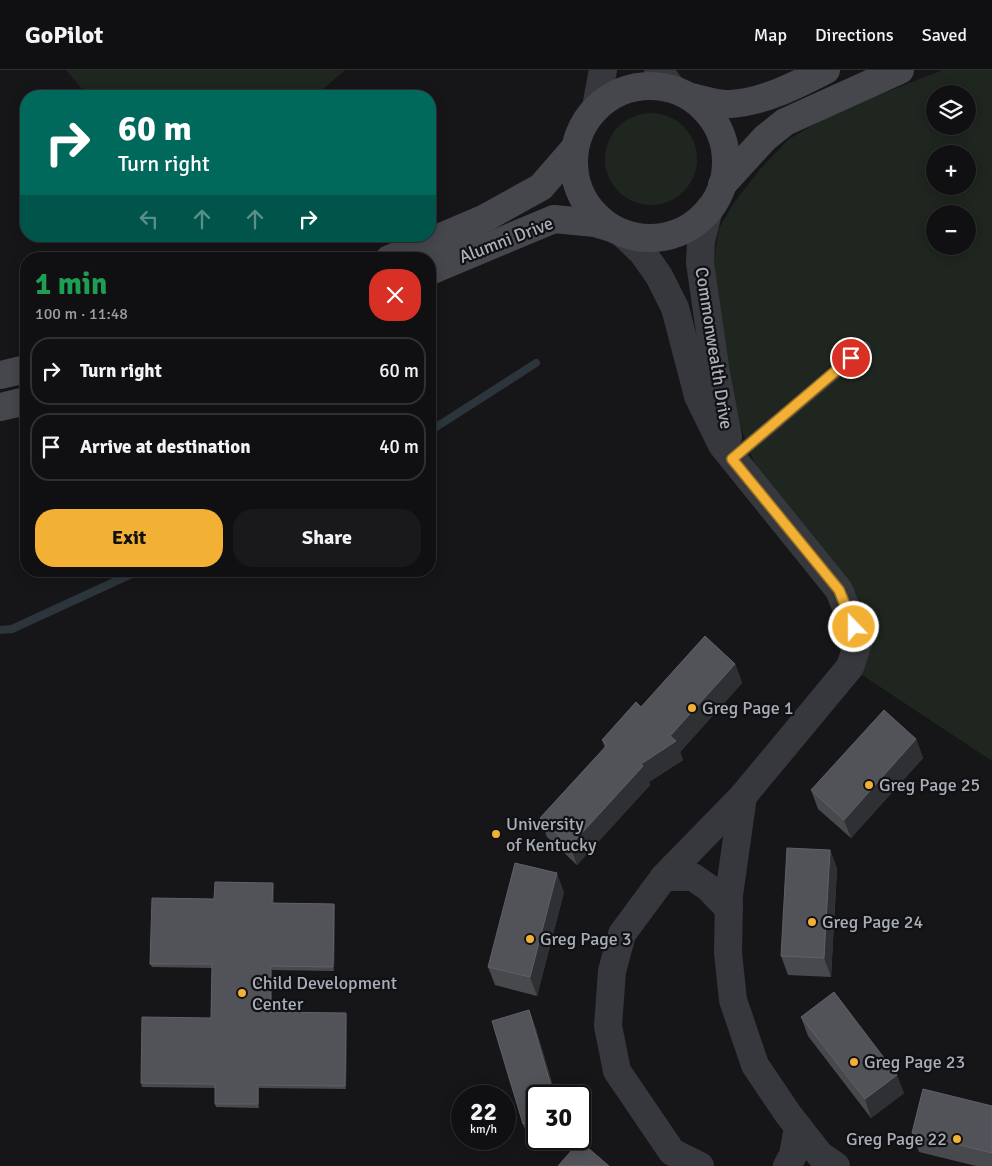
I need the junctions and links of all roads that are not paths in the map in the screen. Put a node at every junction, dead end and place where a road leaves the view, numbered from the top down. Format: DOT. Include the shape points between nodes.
graph roads {
  1 [pos="603,70"];
  2 [pos="826,70"];
  3 [pos="900,70"];
  4 [pos="674,85"];
  5 [pos="596,108"];
  6 [pos="574,149"];
  7 [pos="722,185"];
  8 [pos="709,209"];
  9 [pos="618,231"];
  10 [pos="436,239"];
  11 [pos="429,242"];
  12 [pos="405,252"];
  13 [pos="436,268"];
  14 [pos="864,348"];
  15 [pos="20,370"];
  16 [pos="0,375"];
  17 [pos="20,402"];
  18 [pos="0,407"];
  19 [pos="732,459"];
  20 [pos="743,796"];
  21 [pos="664,877"];
  22 [pos="729,909"];
  23 [pos="798,1127"];
  24 [pos="700,1166"];
  25 [pos="788,1166"];
  26 [pos="836,1166"];
  1 -- 5 [label="street"];
  2 -- 4 [label="main road" via="786,90 728,104"];
  3 -- 7 [label="main road" via="785,122 765,138"];
  4 -- 5 [label="main road" via="631,87 612,95"];
  4 -- 7 [label="main road" via="706,110 717,127 724,146 726,166"];
  5 -- 6 [label="main road" via="586,120"];
  6 -- 9 [label="main road" via="577,186 586,203 598,218"];
  6 -- 10 [label="main road, Alumni Drive" via="541,187 485,218"];
  7 -- 8 [label="main road"];
  8 -- 9 [label="main road" via="679,232 660,237 641,238"];
  8 -- 19 [label="street, Commonwealth Drive" via="701,241 700,263"];
  9 -- 13 [label="main road, Alumni Drive" via="595,223 554,219"];
  9 -- 19 [label="street, Commonwealth Drive" via="642,252 660,276 675,308 698,396"];
  11 -- 12 [label="main road, Alumni Drive"];
  14 -- 19 [label="lane"];
  15 -- 16 [label="main road"];
  17 -- 18 [label="main road"];
  19 -- 20 [label="street, Commonwealth Drive" via="839,590 859,640 850,666"];
  20 -- 21 [label="street, Commonwealth Drive"];
  20 -- 22 [label="street"];
  21 -- 22 [label="street" via="693,877"];
  21 -- 24 [label="street, Commonwealth Drive" via="622,934 612,971 608,1026 617,1071 672,1152"];
  22 -- 23 [label="street" via="728,952 733,1000 755,1065"];
  23 -- 25 [label="street"];
  23 -- 26 [label="street" via="820,1155"];
}
